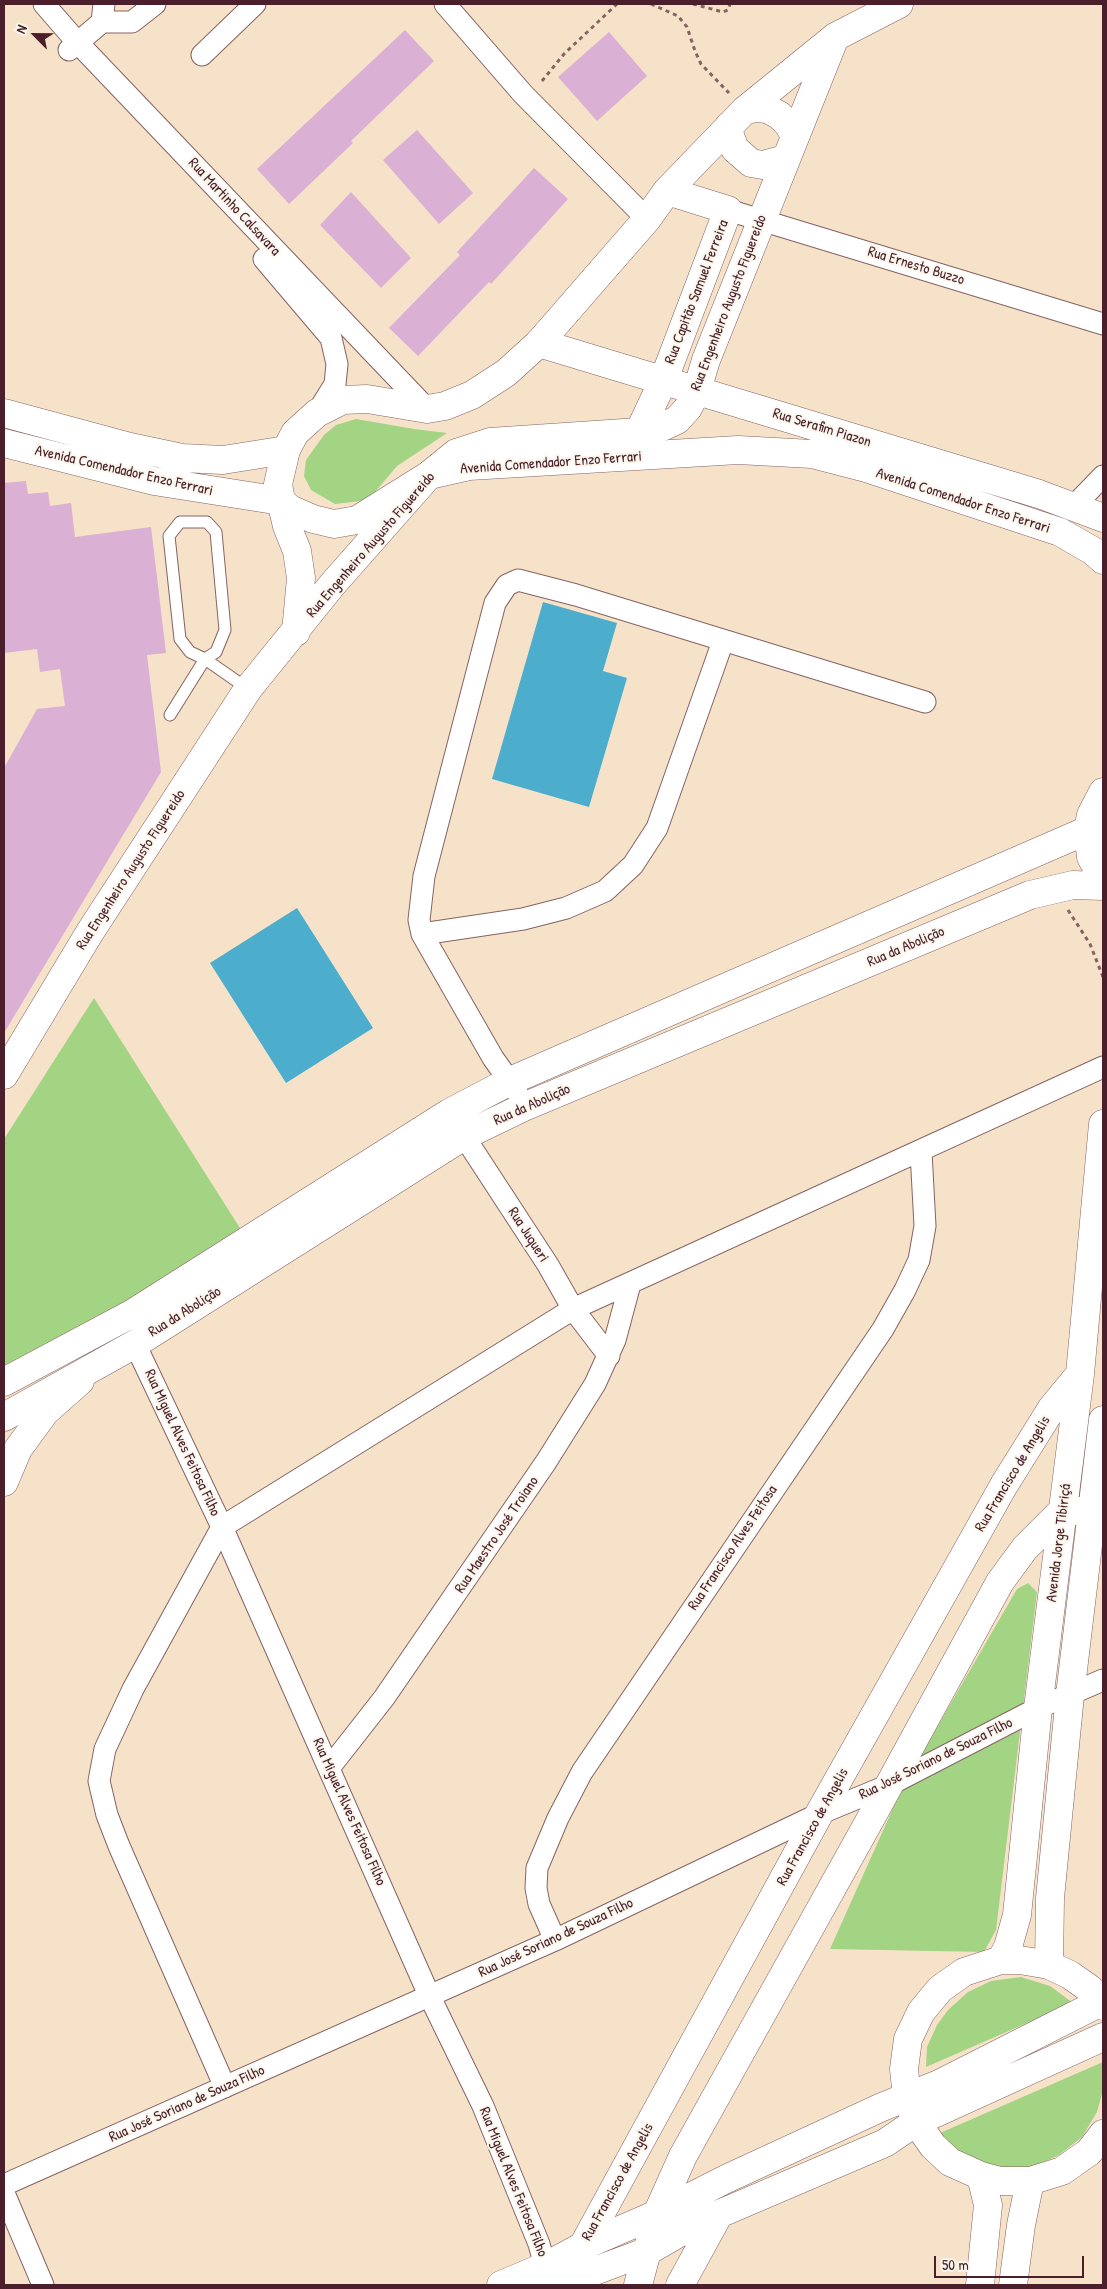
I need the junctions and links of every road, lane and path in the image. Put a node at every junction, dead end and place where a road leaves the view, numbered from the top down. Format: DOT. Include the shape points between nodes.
graph roads {
  1 [pos="27,4"];
  2 [pos="44,4"];
  3 [pos="154,4"];
  4 [pos="255,4"];
  5 [pos="445,4"];
  6 [pos="617,4"];
  7 [pos="651,4"];
  8 [pos="692,4"];
  9 [pos="730,4"];
  10 [pos="899,4"];
  11 [pos="103,13"];
  12 [pos="834,37"];
  13 [pos="73,46"];
  14 [pos="202,55"];
  15 [pos="542,82"];
  16 [pos="737,118"];
  17 [pos="790,148"];
  18 [pos="667,192"];
  19 [pos="728,210"];
  20 [pos="646,219"];
  21 [pos="761,219"];
  22 [pos="1103,324"];
  23 [pos="539,343"];
  24 [pos="664,379"];
  25 [pos="698,390"];
  26 [pos="427,409"];
  27 [pos="4,413"];
  28 [pos="317,413"];
  29 [pos="639,432"];
  30 [pos="4,443"];
  31 [pos="286,450"];
  32 [pos="429,475"];
  33 [pos="1103,476"];
  34 [pos="281,501"];
  35 [pos="1074,506"];
  36 [pos="1103,518"];
  37 [pos="1103,560"];
  38 [pos="296,632"];
  39 [pos="723,641"];
  40 [pos="205,659"];
  41 [pos="248,689"];
  42 [pos="925,702"];
  43 [pos="170,715"];
  44 [pos="1103,792"];
  45 [pos="1088,830"];
  46 [pos="1103,879"];
  47 [pos="1103,886"];
  48 [pos="1055,888"];
  49 [pos="422,934"];
  50 [pos="1103,977"];
  51 [pos="1103,1067"];
  52 [pos="4,1075"];
  53 [pos="510,1081"];
  54 [pos="526,1106"];
  55 [pos="449,1113"];
  56 [pos="1103,1124"];
  57 [pos="464,1136"];
  58 [pos="921,1152"];
  59 [pos="630,1284"];
  60 [pos="573,1309"];
  61 [pos="135,1344"];
  62 [pos="609,1356"];
  63 [pos="103,1362"];
  64 [pos="1080,1374"];
  65 [pos="4,1382"];
  66 [pos="4,1417"];
  67 [pos="1103,1420"];
  68 [pos="4,1482"];
  69 [pos="1062,1511"];
  70 [pos="1092,1511"];
  71 [pos="222,1527"];
  72 [pos="1054,1581"];
  73 [pos="1000,1582"];
  74 [pos="1103,1680"];
  75 [pos="1070,1694"];
  76 [pos="1038,1708"];
  77 [pos="330,1767"];
  78 [pos="889,1785"];
  79 [pos="820,1814"];
  80 [pos="555,1940"];
  81 [pos="751,1942"];
  82 [pos="1001,1960"];
  83 [pos="1048,1965"];
  84 [pos="783,1976"];
  85 [pos="429,1995"];
  86 [pos="1103,2003"];
  87 [pos="1103,2037"];
  88 [pos="224,2087"];
  89 [pos="907,2097"];
  90 [pos="916,2122"];
  91 [pos="1103,2134"];
  92 [pos="683,2156"];
  93 [pos="981,2176"];
  94 [pos="726,2179"];
  95 [pos="1030,2181"];
  96 [pos="4,2185"];
  97 [pos="4,2193"];
  98 [pos="657,2214"];
  99 [pos="719,2214"];
  100 [pos="583,2246"];
  101 [pos="648,2251"];
  102 [pos="552,2281"];
  103 [pos="43,2285"];
  104 [pos="501,2285"];
  105 [pos="638,2285"];
  106 [pos="680,2285"];
  107 [pos="980,2285"];
  108 [pos="1013,2285"];
  1 -- 13 [label="street, Rua Martinho Calsavara"];
  2 -- 13 [label="street, Rua Martinho Calsavara"];
  3 -- 11 [label="street" via="132,22"];
  4 -- 14 [label="street"];
  5 -- 20 [label="street" via="523,94"];
  6 -- 15 [label="path" via="564,54"];
  7 -- 16 [label="path" via="678,16 687,27 701,64"];
  8 -- 9 [label="path" via="723,12"];
  10 -- 12 [label="main road"];
  11 -- 13 [label="street"];
  12 -- 16 [label="main road"];
  12 -- 17 [label="main road, Rua Engenheiro Augusto Figuereido"];
  13 -- 26 [label="street, Rua Martinho Calsavara"];
  13 -- 28 [label="street, Rua Martinho Calsavara" via="331,338 337,364 335,384"];
  16 -- 17 [label="main road" via="762,108 779,115 788,124"];
  16 -- 17 [label="main road" via="730,136 735,149 751,163 763,165"];
  16 -- 18 [label="main road"];
  17 -- 21 [label="main road, Rua Engenheiro Augusto Figuereido"];
  18 -- 19 [label="main road, Rua Capitão Samuel Ferreira"];
  18 -- 20 [label="main road"];
  19 -- 21 [label="street, Rua Ernesto Buzzo"];
  19 -- 24 [label="main road, Rua Capitão Samuel Ferreira"];
  20 -- 23 [label="main road"];
  21 -- 22 [label="street, Rua Ernesto Buzzo"];
  21 -- 25 [label="main road, Rua Engenheiro Augusto Figuereido" via="706,360"];
  23 -- 24 [label="main road, Rua Serafim Piazon"];
  23 -- 26 [label="main road" via="506,374 472,395"];
  24 -- 25 [label="main road, Rua Serafim Piazon"];
  24 -- 29 [label="main road, Rua Capitão Samuel Ferreira"];
  25 -- 29 [label="main road, Rua Engenheiro Augusto Figuereido" via="677,420"];
  25 -- 35 [label="main road, Rua Serafim Piazon"];
  26 -- 28 [label="main road" via="367,398 343,400"];
  27 -- 31 [label="main road, Avenida Comendador Enzo Ferrari" via="182,458 223,460"];
  28 -- 31 [label="main road" via="295,433"];
  29 -- 32 [label="main road, Rua Engenheiro Augusto Figuereido" via="490,442 456,453"];
  30 -- 34 [label="main road, Avenida Comendador Enzo Ferrari" via="154,481"];
  31 -- 34 [label="main road" via="278,484"];
  32 -- 34 [label="main road, Avenida Comendador Enzo Ferrari" via="357,520 334,524 313,519 290,509"];
  32 -- 37 [label="main road, Avenida Comendador Enzo Ferrari" via="469,466 738,450 812,454 866,468 1060,532"];
  32 -- 38 [label="main road, Rua Engenheiro Augusto Figuereido"];
  33 -- 35 [label="street"];
  34 -- 38 [label="main road" via="297,551 301,578"];
  35 -- 36 [label="main road, Rua Serafim Piazon"];
  38 -- 41 [label="main road, Rua Engenheiro Augusto Figuereido"];
  39 -- 42 [label="street"];
  39 -- 49 [label="street" via="657,828 632,865 605,891 566,908 523,919"];
  39 -- 49 [label="street" via="528,582 518,580 507,584 495,603 424,876 419,920"];
  40 -- 40 [label="lane" via="216,652 225,630 216,532 207,522 180,522 169,536 180,639 190,652"];
  40 -- 41 [label="lane"];
  40 -- 43 [label="lane"];
  41 -- 52 [label="main road, Rua Engenheiro Augusto Figuereido" via="90,932"];
  44 -- 45 [label="main road" via="1091,815"];
  45 -- 46 [label="main road" via="1091,857"];
  45 -- 53 [label="main road, Rua da Abolição"];
  47 -- 48 [label="main road, Rua da Abolição"];
  48 -- 50 [label="path" via="1090,944"];
  48 -- 54 [label="main road, Rua da Abolição" via="1030,895"];
  49 -- 53 [label="street" via="493,1058"];
  51 -- 58 [label="street"];
  53 -- 54 [label="street"];
  53 -- 55 [label="main road, Rua da Abolição"];
  54 -- 57 [label="main road, Rua da Abolição"];
  55 -- 57 [label="street, Rua Juqueri"];
  55 -- 65 [label="main road, Rua da Abolição" via="133,1313"];
  56 -- 64 [label="main road, Avenida Jorge Tibiriçá"];
  57 -- 60 [label="street, Rua Juqueri"];
  57 -- 61 [label="main road, Rua da Abolição"];
  58 -- 59 [label="street"];
  58 -- 80 [label="street, Rua Francisco Alves Feitosa" via="925,1226 919,1260 906,1290 883,1329 582,1772 558,1818 537,1868 536,1888 539,1904"];
  59 -- 60 [label="street"];
  59 -- 62 [label="street, Rua Maestro José Troiano"];
  60 -- 62 [label="street, Rua Juqueri"];
  60 -- 71 [label="street"];
  61 -- 63 [label="main road, Rua da Abolição"];
  61 -- 71 [label="street, Rua Miguel Alves Feitosa Filho"];
  62 -- 77 [label="street, Rua Maestro José Troiano" via="546,1462 384,1698"];
  63 -- 66 [label="main road, Rua da Abolição"];
  63 -- 68 [label="main road" via="46,1412 18,1450"];
  64 -- 69 [label="main road, Avenida Jorge Tibiriçá"];
  64 -- 79 [label="main road, Rua Francisco de Angelis" via="1052,1408 1004,1485"];
  67 -- 70 [label="main road, Avenida Jorge Tibiriçá"];
  69 -- 70 [label="main road"];
  69 -- 72 [label="main road, Avenida Jorge Tibiriçá"];
  69 -- 73 [label="main road" via="1025,1548"];
  70 -- 75 [label="main road, Avenida Jorge Tibiriçá"];
  71 -- 77 [label="street, Rua Miguel Alves Feitosa Filho"];
  71 -- 88 [label="street" via="133,1689 105,1749 99,1781 106,1815"];
  72 -- 73 [label="main road" via="1042,1576 1018,1574"];
  72 -- 76 [label="main road, Avenida Jorge Tibiriçá"];
  73 -- 78 [label="main road"];
  74 -- 75 [label="street, Rua José Soriano de Souza Filho"];
  75 -- 76 [label="street, Rua José Soriano de Souza Filho"];
  75 -- 83 [label="main road, Avenida Jorge Tibiriçá" via="1050,1898"];
  76 -- 78 [label="street, Rua José Soriano de Souza Filho"];
  76 -- 82 [label="main road, Avenida Jorge Tibiriçá" via="1017,1915"];
  77 -- 85 [label="street, Rua Miguel Alves Feitosa Filho"];
  78 -- 79 [label="street, Rua José Soriano de Souza Filho"];
  78 -- 84 [label="main road"];
  79 -- 80 [label="street, Rua José Soriano de Souza Filho"];
  79 -- 81 [label="main road, Rua Francisco de Angelis"];
  80 -- 85 [label="street, Rua José Soriano de Souza Filho"];
  81 -- 84 [label="main road" via="778,1962"];
  81 -- 100 [label="main road, Rua Francisco de Angelis"];
  82 -- 83 [label="main road"];
  82 -- 89 [label="main road" via="964,1972 940,1989 920,2012 908,2039 904,2069"];
  83 -- 86 [label="main road" via="1070,1975"];
  84 -- 92 [label="main road"];
  85 -- 88 [label="street, Rua José Soriano de Souza Filho"];
  85 -- 102 [label="street, Rua Miguel Alves Feitosa Filho" via="483,2106"];
  86 -- 89 [label="main road"];
  87 -- 90 [label="main road"];
  88 -- 96 [label="street, Rua José Soriano de Souza Filho"];
  89 -- 90 [label="main road"];
  89 -- 94 [label="main road"];
  90 -- 93 [label="main road" via="933,2146 950,2162"];
  90 -- 99 [label="main road" via="886,2143"];
  91 -- 95 [label="main road" via="1090,2152 1062,2171"];
  92 -- 94 [label="main road" via="708,2176"];
  92 -- 98 [label="main road"];
  93 -- 95 [label="main road" via="1000,2181"];
  93 -- 107 [label="main road" via="988,2205"];
  94 -- 98 [label="main road"];
  95 -- 108 [label="main road"];
  97 -- 103 [label="street"];
  98 -- 100 [label="main road"];
  98 -- 101 [label="main road"];
  99 -- 101 [label="main road"];
  99 -- 106 [label="main road"];
  100 -- 102 [label="main road, Rua Francisco de Angelis"];
  101 -- 102 [label="main road"];
  101 -- 105 [label="main road"];
  102 -- 104 [label="main road"];
}
